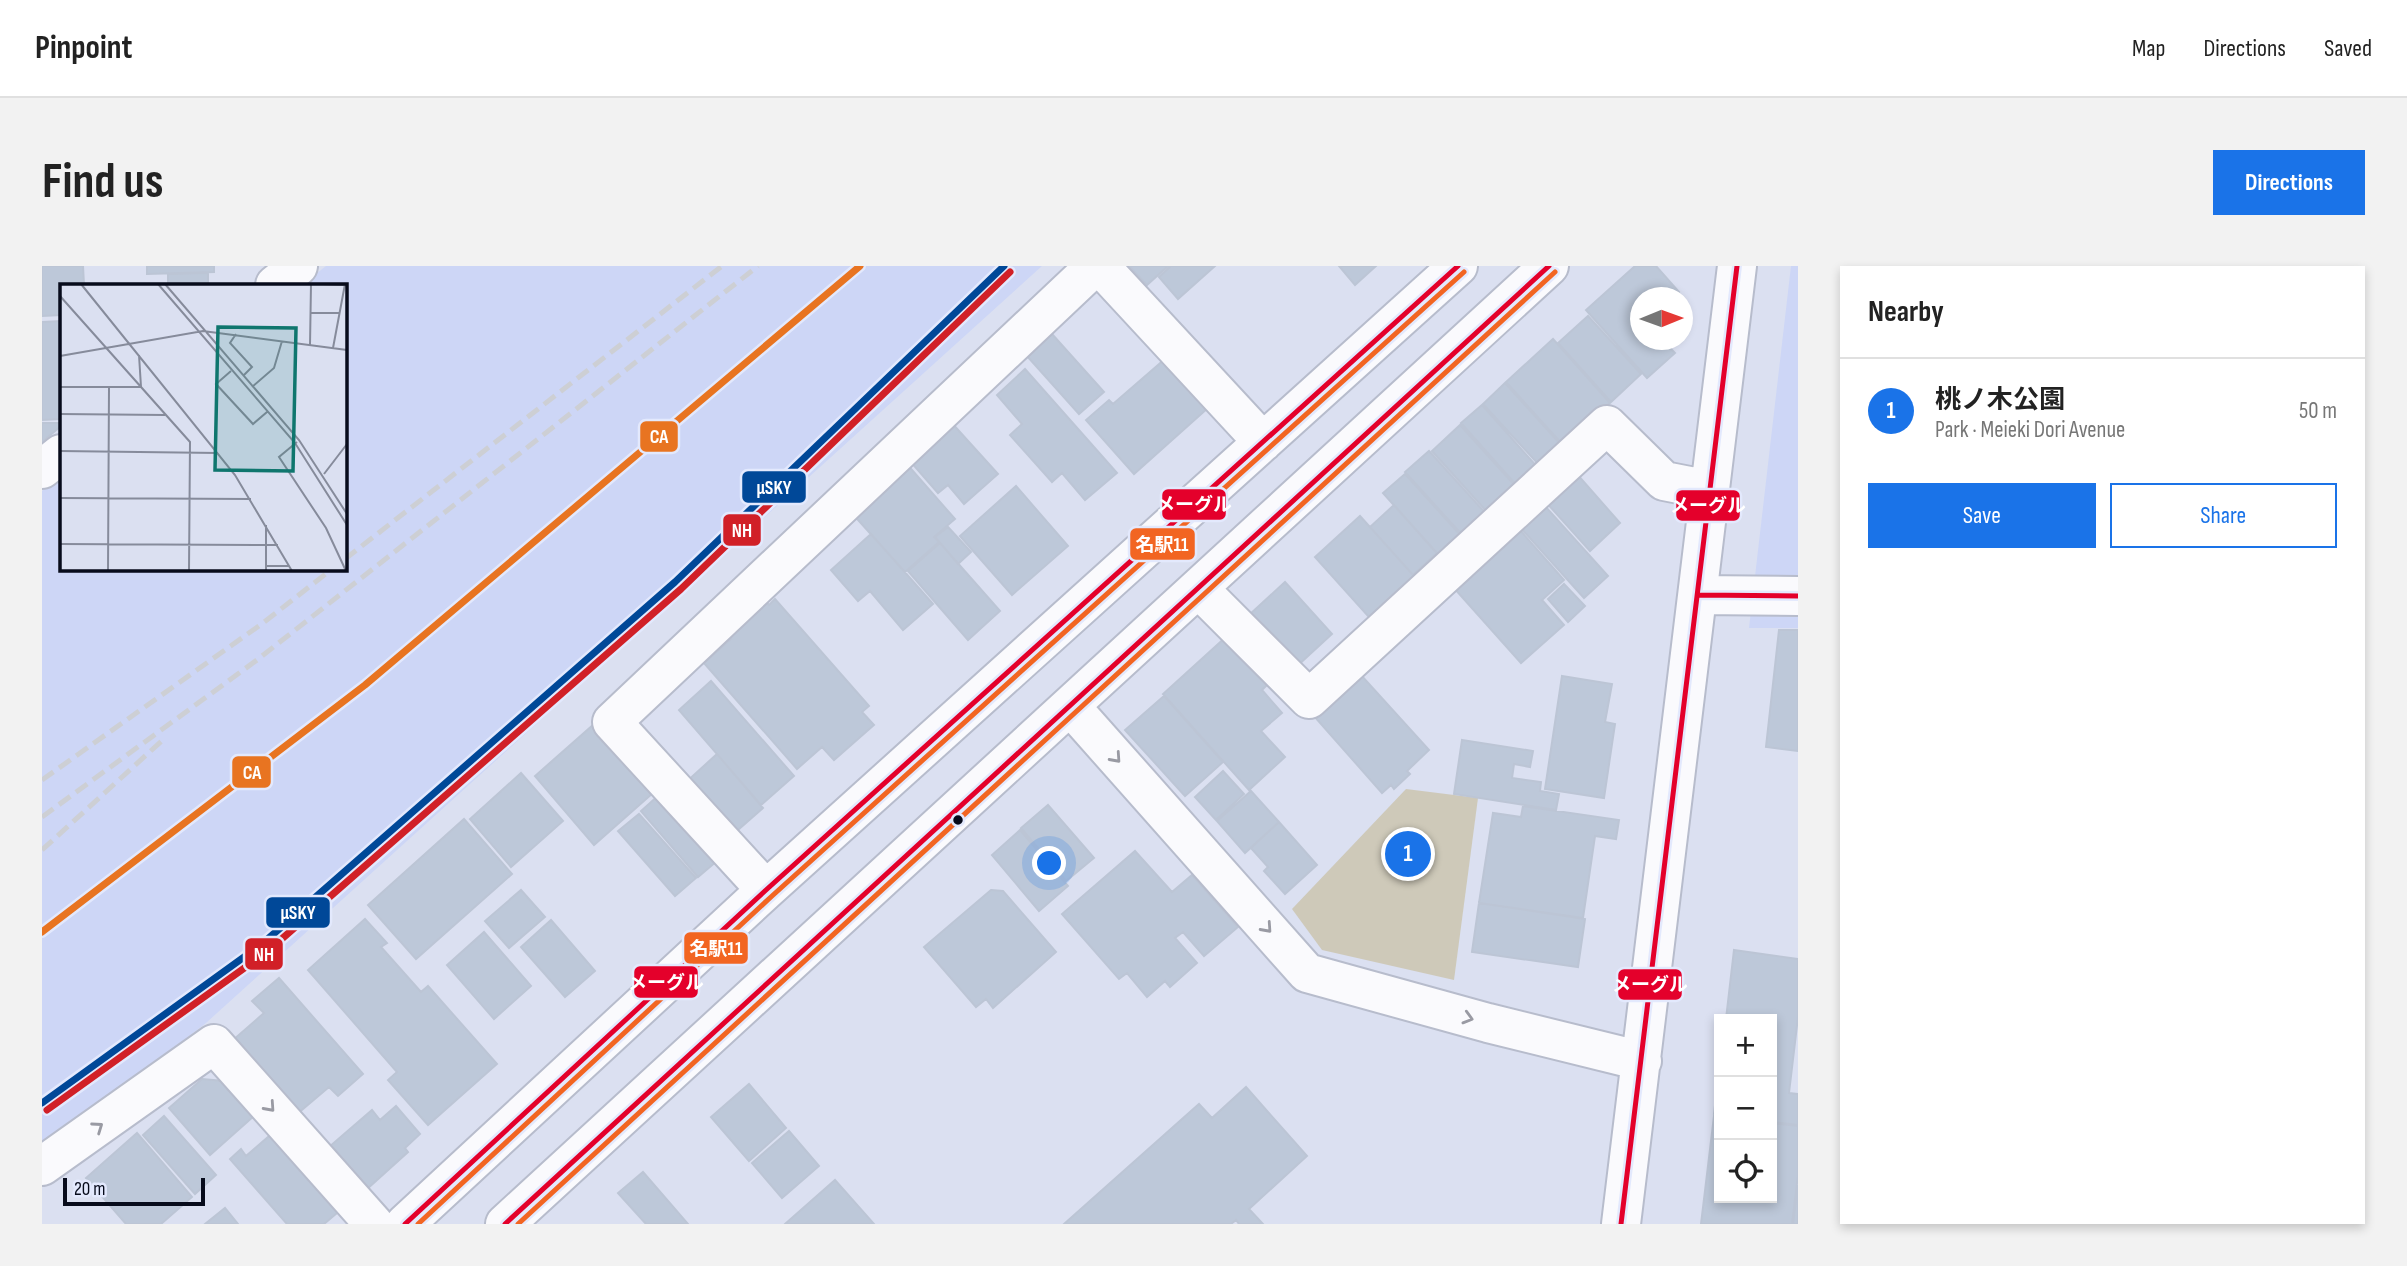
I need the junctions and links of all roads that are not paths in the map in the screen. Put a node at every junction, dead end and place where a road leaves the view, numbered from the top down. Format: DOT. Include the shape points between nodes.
graph roads {
  1 [pos="255,266"];
  2 [pos="298,266"];
  3 [pos="1095,266"];
  4 [pos="1100,266"];
  5 [pos="1458,266"];
  6 [pos="1549,266"];
  7 [pos="1737,266"];
  8 [pos="256,284"];
  9 [pos="276,284"];
  10 [pos="1263,442"];
  11 [pos="60,455"];
  12 [pos="42,469"];
  13 [pos="1710,490"];
  14 [pos="1199,589"];
  15 [pos="1698,595"];
  16 [pos="1798,596"];
  17 [pos="1071,707"];
  18 [pos="766,890"];
  19 [pos="1642,1061"];
  20 [pos="42,1166"];
  21 [pos="374,1224"];
  22 [pos="405,1224"];
  23 [pos="505,1224"];
  24 [pos="1621,1224"];
  1 -- 8 [label="street"];
  2 -- 9 [label="street"];
  3 -- 18 [label="street" via="612,722"];
  4 -- 10 [label="street"];
  5 -- 10 [label="street"];
  6 -- 14 [label="street"];
  7 -- 13 [label="street"];
  10 -- 18 [label="street"];
  11 -- 12 [label="street"];
  13 -- 14 [label="street" via="1664,481 1607,425 1308,699"];
  13 -- 15 [label="street"];
  14 -- 17 [label="street"];
  15 -- 16 [label="street"];
  15 -- 19 [label="street"];
  17 -- 19 [label="street, one-way" via="1307,973"];
  17 -- 23 [label="street"];
  18 -- 22 [label="street"];
  19 -- 24 [label="street"];
  20 -- 21 [label="street, one-way" via="214,1044"];
}
